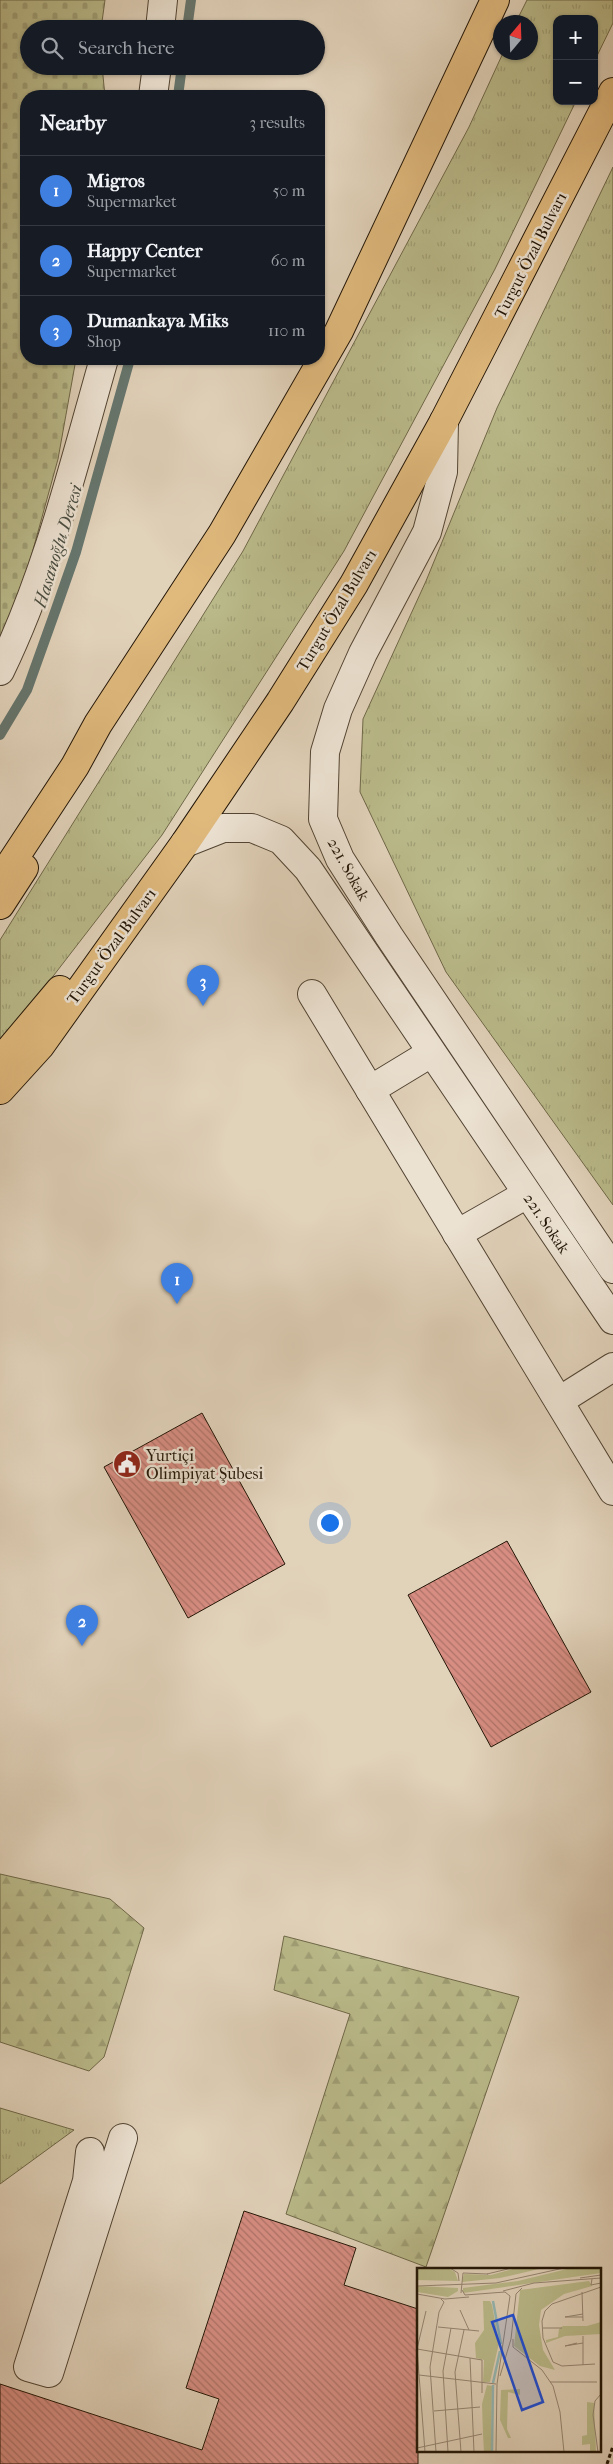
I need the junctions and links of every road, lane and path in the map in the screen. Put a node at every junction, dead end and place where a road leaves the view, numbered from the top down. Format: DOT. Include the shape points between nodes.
graph roads {
  1 [pos="163,0"];
  2 [pos="495,0"];
  3 [pos="161,20"];
  4 [pos="156,75"];
  5 [pos="154,90"];
  6 [pos="613,92"];
  7 [pos="325,356"];
  8 [pos="102,365"];
  9 [pos="320,365"];
  10 [pos="444,421"];
  11 [pos="0,671"];
  12 [pos="75,766"];
  13 [pos="185,843"];
  14 [pos="0,880"];
  15 [pos="0,905"];
  16 [pos="312,994"];
  17 [pos="431,1053"];
  18 [pos="0,1058"];
  19 [pos="0,1090"];
  20 [pos="370,1090"];
  21 [pos="527,1194"];
  22 [pos="458,1234"];
  23 [pos="613,1269"];
  24 [pos="613,1320"];
  25 [pos="613,1367"];
  26 [pos="559,1401"];
  27 [pos="604,1455"];
  28 [pos="613,1491"];
  29 [pos="123,2138"];
  30 [pos="90,2152"];
  31 [pos="613,2446"];
  32 [pos="607,2464"];
  1 -- 3 [label="street"];
  2 -- 7 [label="main road"];
  4 -- 5 [label="street"];
  6 -- 10 [label="main road, Turgut Özal Bulvarı"];
  8 -- 11 [label="street" via="49,546 20,630"];
  9 -- 12 [label="main road" via="222,534 98,724"];
  10 -- 13 [label="main road, Turgut Özal Bulvarı" via="354,584 280,702"];
  10 -- 23 [label="street, 221. Sokak" via="443,472 427,532 363,653 335,718 325,752 323,819 340,859 389,936"];
  12 -- 14 [label="main road"];
  12 -- 15 [label="main road" via="29,860"];
  13 -- 17 [label="street, 221. Sokak" via="223,828 252,828 281,840 308,869"];
  13 -- 18 [label="main road" via="116,916 74,973"];
  13 -- 19 [label="main road, Turgut Özal Bulvarı" via="40,1046"];
  16 -- 20 [label="street"];
  17 -- 20 [label="street"];
  17 -- 21 [label="street, 221. Sokak"];
  20 -- 22 [label="street"];
  21 -- 22 [label="street"];
  21 -- 24 [label="street, 221. Sokak"];
  22 -- 26 [label="street"];
  25 -- 26 [label="street"];
  26 -- 27 [label="street"];
  27 -- 28 [label="street"];
  29 -- 30 [label="street" via="49,2374 28,2367 87,2181"];
  31 -- 32 [label="path"];
}
